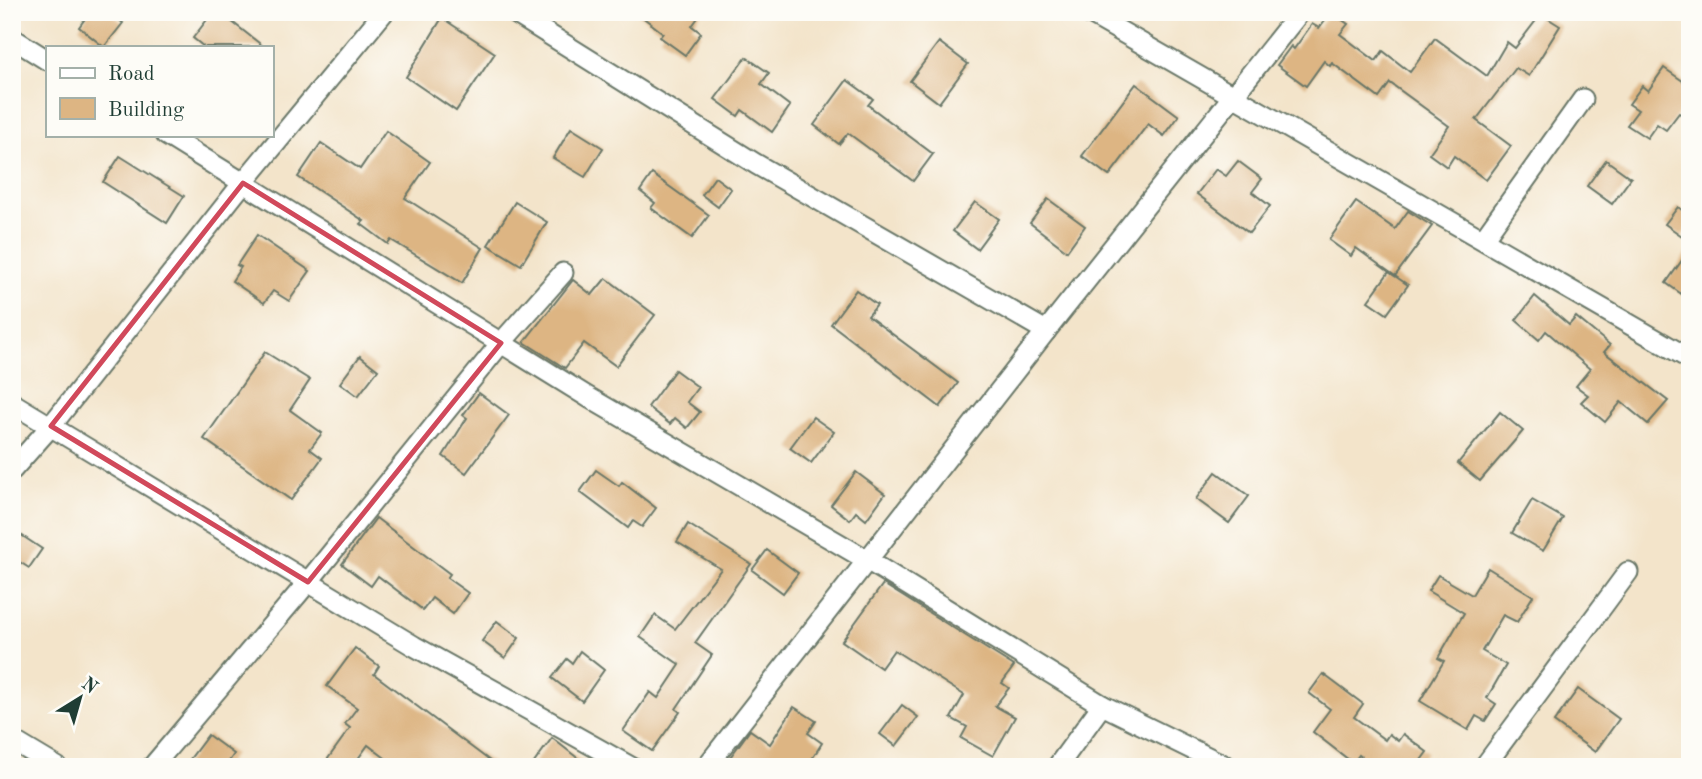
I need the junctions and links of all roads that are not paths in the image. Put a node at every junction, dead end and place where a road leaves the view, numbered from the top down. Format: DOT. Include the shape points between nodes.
graph roads {
  1 [pos="384,12"];
  2 [pos="513,12"];
  3 [pos="1087,12"];
  4 [pos="1300,12"];
  5 [pos="12,38"];
  6 [pos="46,59"];
  7 [pos="1231,97"];
  8 [pos="1584,99"];
  9 [pos="168,136"];
  10 [pos="243,183"];
  11 [pos="1484,238"];
  12 [pos="563,273"];
  13 [pos="1046,331"];
  14 [pos="501,343"];
  15 [pos="1690,359"];
  16 [pos="12,403"];
  17 [pos="51,426"];
  18 [pos="12,470"];
  19 [pos="867,560"];
  20 [pos="1628,572"];
  21 [pos="308,582"];
  22 [pos="1102,705"];
  23 [pos="12,740"];
  24 [pos="57,767"];
  25 [pos="152,767"];
  26 [pos="631,767"];
  27 [pos="706,767"];
  28 [pos="1057,767"];
  29 [pos="1228,767"];
  30 [pos="1484,767"];
  1 -- 10 [label="street"];
  2 -- 13 [label="street" via="756,164"];
  3 -- 7 [label="street"];
  4 -- 7 [label="street"];
  5 -- 6 [label="street"];
  7 -- 11 [label="street"];
  7 -- 13 [label="street"];
  8 -- 11 [label="street"];
  9 -- 10 [label="street"];
  10 -- 14 [label="street"];
  10 -- 17 [label="street"];
  11 -- 15 [label="street"];
  12 -- 14 [label="street"];
  13 -- 19 [label="street"];
  14 -- 19 [label="street"];
  14 -- 21 [label="street"];
  16 -- 17 [label="street"];
  17 -- 18 [label="street"];
  17 -- 21 [label="street"];
  19 -- 22 [label="street"];
  19 -- 27 [label="street"];
  20 -- 30 [label="street"];
  21 -- 25 [label="street"];
  21 -- 26 [label="street"];
  22 -- 28 [label="street"];
  22 -- 29 [label="street"];
  23 -- 24 [label="street"];
}
